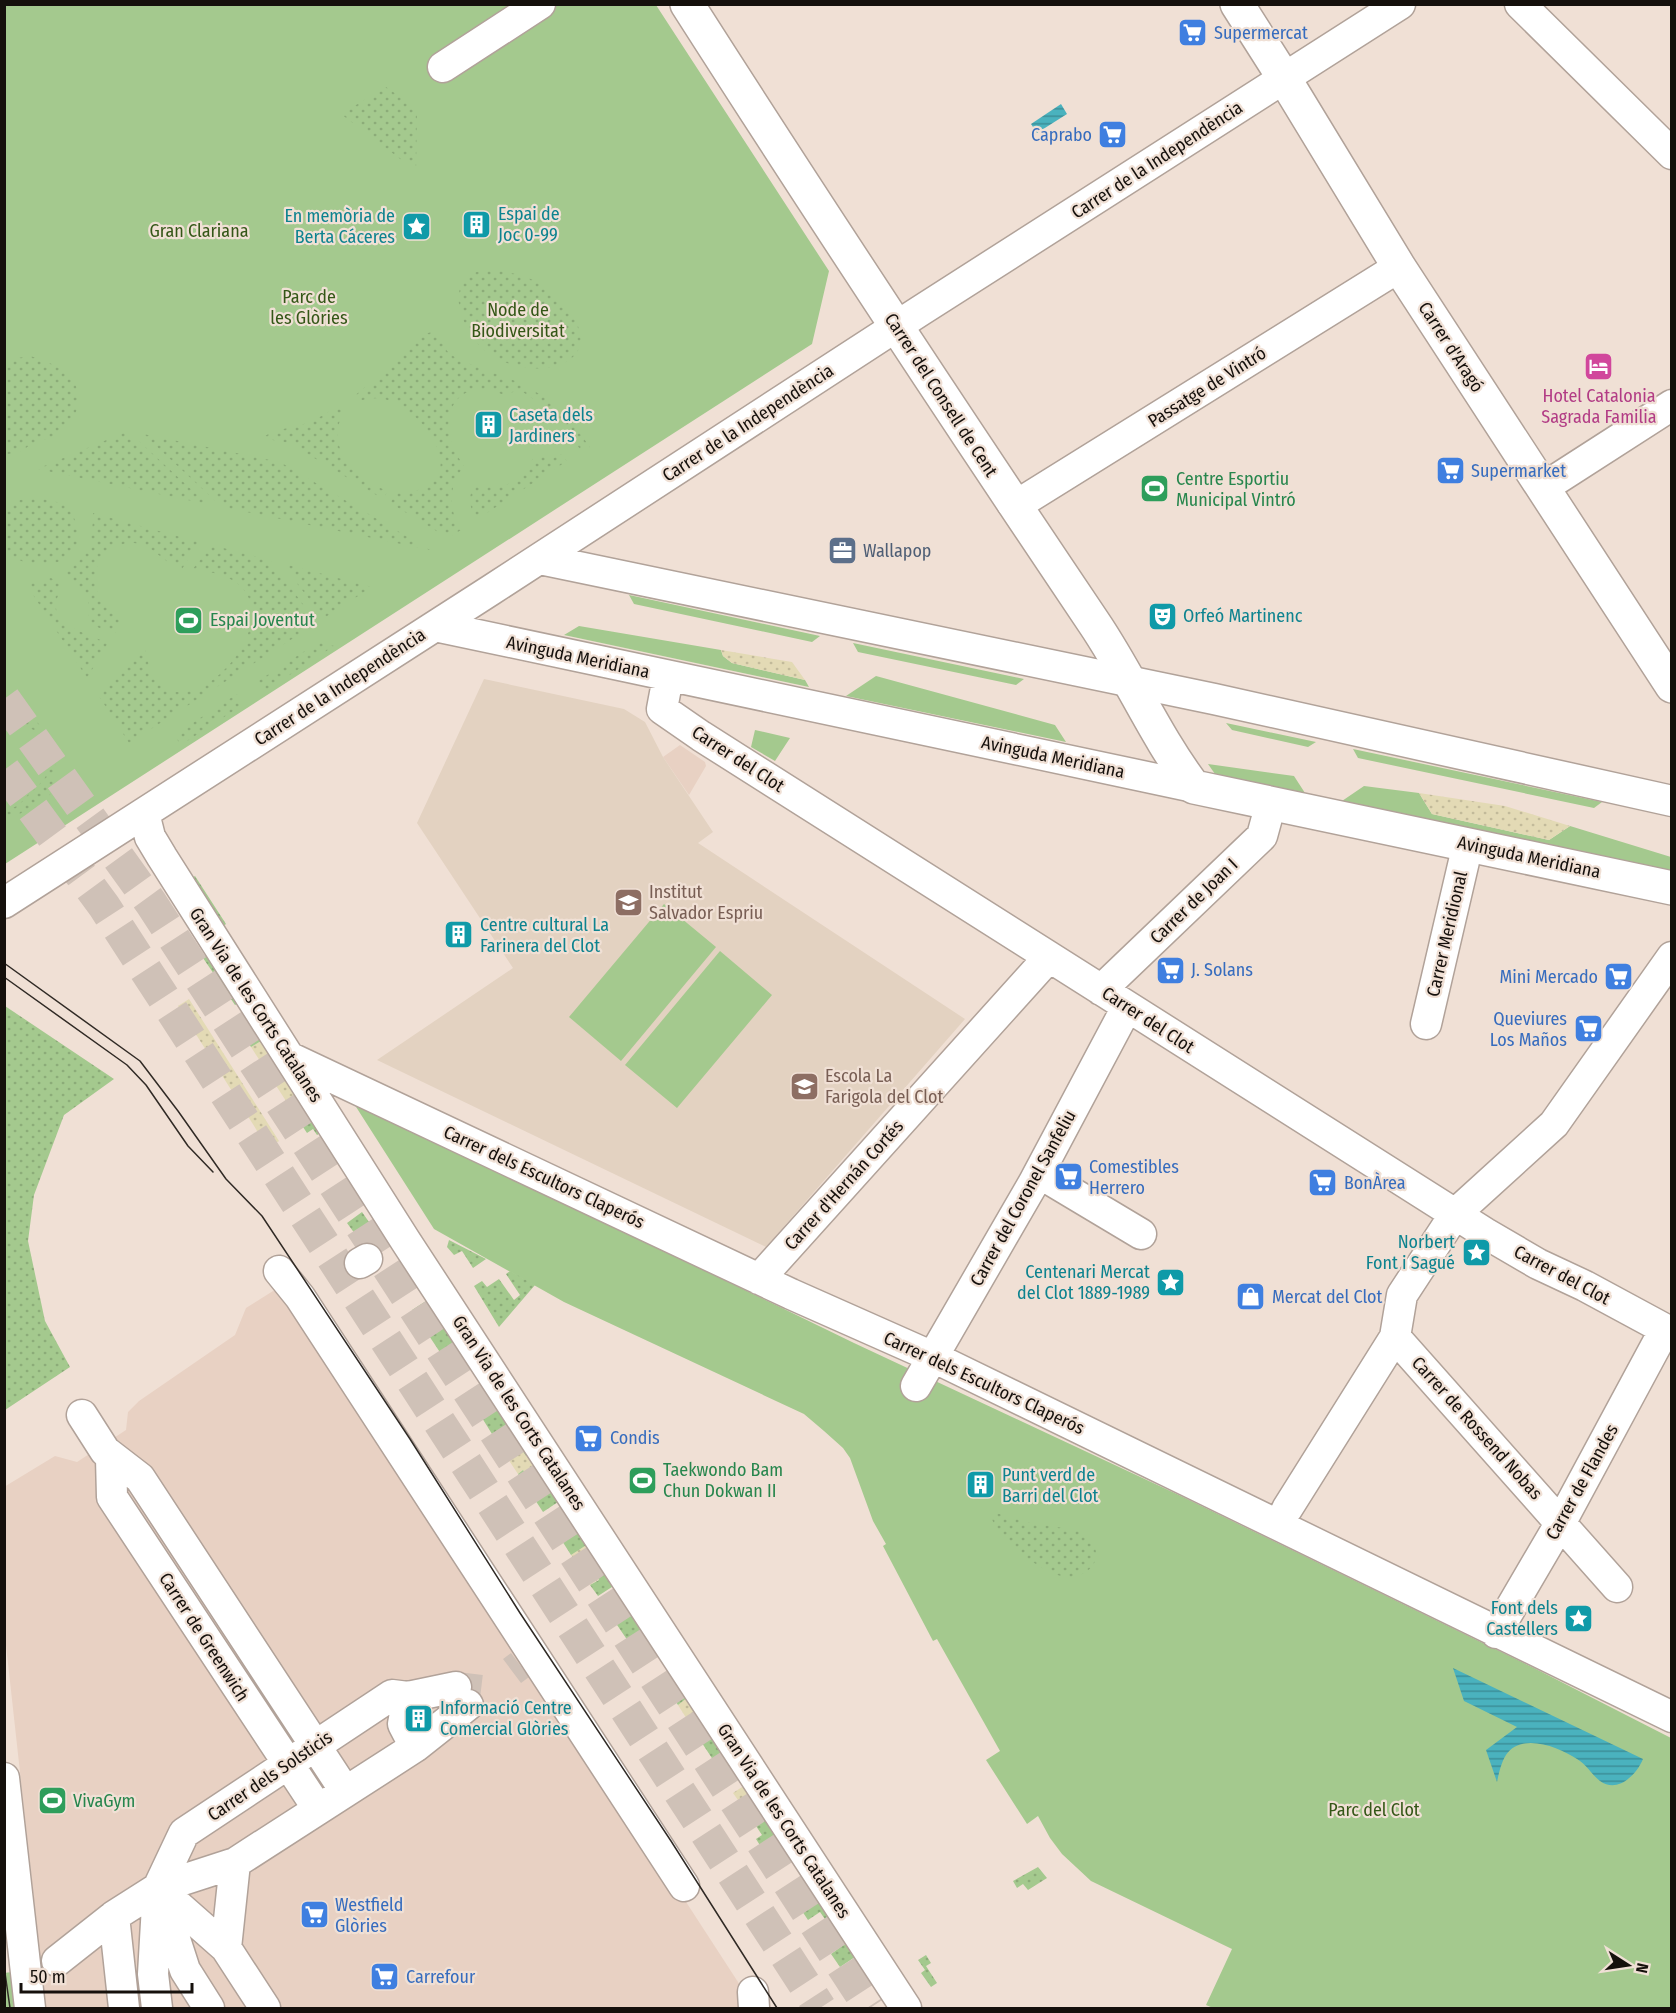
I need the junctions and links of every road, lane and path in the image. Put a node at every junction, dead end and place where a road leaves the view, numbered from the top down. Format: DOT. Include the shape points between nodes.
graph roads {
  1 [pos="540,4"];
  2 [pos="687,4"];
  3 [pos="1237,4"];
  4 [pos="1400,4"];
  5 [pos="1520,4"];
  6 [pos="443,67"];
  7 [pos="1284,78"];
  8 [pos="1671,154"];
  9 [pos="1399,267"];
  10 [pos="896,326"];
  11 [pos="1671,405"];
  12 [pos="1543,488"];
  13 [pos="1012,503"];
  14 [pos="540,558"];
  15 [pos="435,626"];
  16 [pos="668,677"];
  17 [pos="1128,681"];
  18 [pos="1671,686"];
  19 [pos="1194,787"];
  20 [pos="1671,801"];
  21 [pos="1271,803"];
  22 [pos="144,813"];
  23 [pos="1468,844"];
  24 [pos="1671,888"];
  25 [pos="4,903"];
  26 [pos="1049,957"];
  27 [pos="1671,957"];
  28 [pos="1101,990"];
  29 [pos="1127,1007"];
  30 [pos="1426,1024"];
  31 [pos="291,1058"];
  32 [pos="1035,1182"];
  33 [pos="1455,1214"];
  34 [pos="1137,1241"];
  35 [pos="279,1271"];
  36 [pos="759,1279"];
  37 [pos="1668,1331"];
  38 [pos="1401,1344"];
  39 [pos="933,1357"];
  40 [pos="916,1386"];
  41 [pos="82,1415"];
  42 [pos="107,1451"];
  43 [pos="1287,1509"];
  44 [pos="1561,1522"];
  45 [pos="1617,1587"];
  46 [pos="1496,1632"];
  47 [pos="408,1697"];
  48 [pos="1671,1717"];
  49 [pos="314,1746"];
  50 [pos="415,1747"];
  51 [pos="288,1764"];
  52 [pos="4,1778"];
  53 [pos="345,1791"];
  54 [pos="318,1809"];
  55 [pos="235,1863"];
  56 [pos="684,1887"];
  57 [pos="158,1888"];
  58 [pos="114,1916"];
  59 [pos="226,1948"];
  60 [pos="57,1961"];
  61 [pos="185,1970"];
  62 [pos="153,1974"];
  63 [pos="121,1977"];
  64 [pos="30,2008"];
  65 [pos="124,2008"];
  66 [pos="157,2008"];
  67 [pos="209,2008"];
  68 [pos="265,2008"];
  69 [pos="906,2008"];
  1 -- 6 [label="street"];
  2 -- 10 [label="main road, Carrer del Consell de Cent"];
  3 -- 7 [label="main road, Carrer d'Aragó"];
  4 -- 7 [label="street, Carrer de la Independència"];
  5 -- 8 [label="street"];
  7 -- 9 [label="main road, Carrer d'Aragó"];
  7 -- 10 [label="street, Carrer de la Independència"];
  9 -- 12 [label="main road, Carrer d'Aragó"];
  9 -- 13 [label="street, Passatge de Vintró" via="1028,498"];
  10 -- 13 [label="main road, Carrer del Consell de Cent"];
  10 -- 14 [label="street, Carrer de la Independència"];
  11 -- 12 [label="street"];
  12 -- 18 [label="main road, Carrer d'Aragó"];
  13 -- 17 [label="main road, Carrer del Consell de Cent" via="1096,626"];
  14 -- 15 [label="street, Carrer de la Independència"];
  14 -- 17 [label="street"];
  15 -- 16 [label="street, Avinguda Meridiana"];
  15 -- 22 [label="street, Carrer de la Independència"];
  16 -- 19 [label="street, Avinguda Meridiana"];
  16 -- 26 [label="street, Carrer del Clot" via="662,710"];
  17 -- 19 [label="main road, Carrer del Consell de Cent"];
  17 -- 20 [label="street"];
  19 -- 21 [label="main road, Avinguda Meridiana"];
  21 -- 23 [label="main road, Avinguda Meridiana"];
  21 -- 28 [label="street, Carrer de Joan I" via="1262,836"];
  22 -- 25 [label="street, Carrer de la Independència"];
  22 -- 31 [label="street, Gran Via de les Corts Catalanes" via="150,837 162,857"];
  23 -- 24 [label="main road, Avinguda Meridiana"];
  23 -- 30 [label="street, Carrer Meridional"];
  26 -- 28 [label="street, Carrer del Clot"];
  26 -- 36 [label="street, Carrer d'Hernán Cortés"];
  27 -- 33 [label="street" via="1554,1124"];
  28 -- 29 [label="street, Carrer del Clot"];
  29 -- 32 [label="street, Carrer del Coronel Sanfeliu"];
  29 -- 33 [label="street, Carrer del Clot"];
  31 -- 36 [label="street, Carrer dels Escultors Claperós"];
  31 -- 69 [label="street, Gran Via de les Corts Catalanes" via="405,1240"];
  32 -- 34 [label="street"];
  32 -- 39 [label="street, Carrer del Coronel Sanfeliu"];
  33 -- 37 [label="street, Carrer del Clot" via="1538,1264"];
  33 -- 38 [label="street" via="1402,1296"];
  35 -- 56 [label="street" via="307,1307"];
  36 -- 39 [label="street, Carrer dels Escultors Claperós"];
  37 -- 44 [label="street, Carrer de Flandes"];
  38 -- 43 [label="street" via="1341,1424"];
  38 -- 44 [label="street, Carrer de Rossend Nobas"];
  39 -- 40 [label="street, Carrer del Coronel Sanfeliu"];
  39 -- 46 [label="street, Carrer dels Escultors Claperós"];
  41 -- 42 [label="street, Carrer de Greenwich"];
  42 -- 49 [label="street, Carrer de Greenwich" via="140,1478"];
  42 -- 51 [label="street, Carrer de Greenwich" via="112,1497"];
  44 -- 45 [label="street, Carrer de Rossend Nobas"];
  44 -- 46 [label="street, Carrer de Flandes"];
  46 -- 48 [label="street, Carrer dels Escultors Claperós"];
  47 -- 49 [label="street, Carrer dels Solsticis" via="392,1695"];
  47 -- 50 [label="street" via="403,1724"];
  47 -- 50 [label="street, Carrer dels Solsticis" via="462,1696"];
  49 -- 51 [label="street, Carrer dels Solsticis"];
  49 -- 53 [label="street, Carrer de Greenwich"];
  50 -- 53 [label="street, Carrer dels Solsticis"];
  51 -- 54 [label="street, Carrer de Greenwich"];
  51 -- 57 [label="street, Carrer dels Solsticis" via="184,1833"];
  52 -- 64 [label="street"];
  53 -- 54 [label="street, Carrer dels Solsticis"];
  54 -- 55 [label="street, Carrer dels Solsticis"];
  55 -- 57 [label="street, Carrer dels Solsticis"];
  55 -- 59 [label="street"];
  57 -- 58 [label="street, Carrer dels Solsticis"];
  57 -- 59 [label="street"];
  57 -- 61 [label="street"];
  57 -- 62 [label="street"];
  58 -- 60 [label="street, Carrer dels Solsticis"];
  58 -- 63 [label="street"];
  59 -- 68 [label="street"];
  61 -- 62 [label="street"];
  61 -- 67 [label="street"];
  62 -- 63 [label="street"];
  62 -- 66 [label="street"];
  63 -- 65 [label="street"];
}
